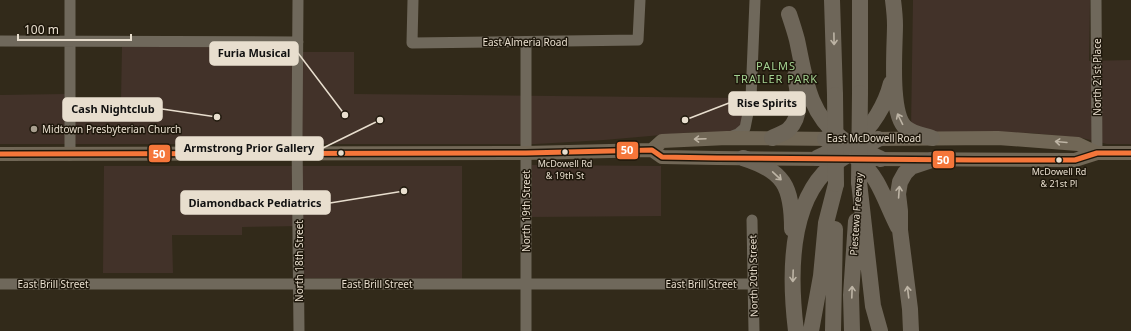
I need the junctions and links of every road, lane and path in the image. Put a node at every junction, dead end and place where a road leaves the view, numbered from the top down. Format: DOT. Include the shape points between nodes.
graph roads {
  1 [pos="70,0"];
  2 [pos="298,0"];
  3 [pos="413,0"];
  4 [pos="640,0"];
  5 [pos="755,0"];
  6 [pos="832,0"];
  7 [pos="860,0"];
  8 [pos="893,0"];
  9 [pos="1096,0"];
  10 [pos="788,7"];
  11 [pos="0,42"];
  12 [pos="70,42"];
  13 [pos="298,42"];
  14 [pos="526,42"];
  15 [pos="894,68"];
  16 [pos="727,138"];
  17 [pos="772,138"];
  18 [pos="932,138"];
  19 [pos="825,139"];
  20 [pos="878,139"];
  21 [pos="849,149"];
  22 [pos="652,150"];
  23 [pos="526,153"];
  24 [pos="1097,153"];
  25 [pos="1131,153"];
  26 [pos="0,154"];
  27 [pos="298,154"];
  28 [pos="70,155"];
  29 [pos="743,158"];
  30 [pos="817,158"];
  31 [pos="881,159"];
  32 [pos="932,160"];
  33 [pos="859,182"];
  34 [pos="752,220"];
  35 [pos="900,230"];
  36 [pos="866,251"];
  37 [pos="794,255"];
  38 [pos="828,279"];
  39 [pos="0,284"];
  40 [pos="526,284"];
  41 [pos="753,284"];
  42 [pos="299,285"];
  43 [pos="815,303"];
  44 [pos="299,331"];
  45 [pos="526,331"];
  46 [pos="754,331"];
  47 [pos="796,331"];
  48 [pos="807,331"];
  49 [pos="811,331"];
  50 [pos="833,331"];
  51 [pos="837,331"];
  52 [pos="852,331"];
  53 [pos="880,331"];
  54 [pos="888,331"];
  55 [pos="911,331"];
  1 -- 12 [label="street"];
  2 -- 13 [label="street, North 18th Street"];
  3 -- 14 [label="street, East Almeria Road" via="412,43"];
  4 -- 14 [label="street, East Almeria Road" via="638,40"];
  5 -- 16 [label="street" via="751,98 745,128"];
  6 -- 38 [label="highway, one-way, bridge" via="836,184 826,223"];
  7 -- 33 [label="highway, Piestewa Freeway, bridge"];
  8 -- 15 [label="highway"];
  9 -- 24 [label="street, North 21st Place"];
  10 -- 17 [label="highway" via="788,40 798,92 798,113 790,128"];
  10 -- 21 [label="highway" via="807,90 817,110"];
  11 -- 12 [label="street"];
  12 -- 13 [label="street"];
  12 -- 28 [label="street"];
  13 -- 27 [label="street, North 18th Street"];
  14 -- 23 [label="street, North 19th Street"];
  18 -- 15 [label="highway, one-way" via="912,132 901,122 896,107"];
  15 -- 21 [label="highway" via="889,90 880,110"];
  16 -- 17 [label="main road, East McDowell Road"];
  16 -- 22 [label="main road, East McDowell Road, one-way" via="662,141"];
  17 -- 19 [label="main road, East McDowell Road"];
  18 -- 20 [label="main road, East McDowell Road"];
  24 -- 18 [label="main road, East McDowell Road, one-way" via="1078,144 998,138"];
  19 -- 21 [label="highway"];
  20 -- 21 [label="highway"];
  21 -- 30 [label="highway"];
  21 -- 31 [label="highway"];
  21 -- 35 [label="highway" via="871,172"];
  21 -- 37 [label="highway" via="825,172 809,194 798,225"];
  22 -- 23 [label="main road, East McDowell Road"];
  22 -- 29 [label="main road, East McDowell Road" via="662,157"];
  23 -- 27 [label="main road, East McDowell Road"];
  23 -- 40 [label="street, North 19th Street"];
  24 -- 25 [label="main road, East McDowell Road"];
  24 -- 32 [label="main road, East McDowell Road" via="1075,160"];
  26 -- 28 [label="main road, East McDowell Road"];
  27 -- 28 [label="main road, East McDowell Road"];
  27 -- 42 [label="street, North 18th Street"];
  29 -- 30 [label="main road, East McDowell Road"];
  29 -- 37 [label="highway, one-way" via="767,168 786,186 790,195"];
  31 -- 32 [label="main road, East McDowell Road"];
  35 -- 32 [label="highway, one-way" via="900,182 911,168"];
  33 -- 36 [label="highway"];
  52 -- 33 [label="highway, Piestewa Freeway, one-way" via="851,295"];
  34 -- 41 [label="street, North 20th Street"];
  55 -- 35 [label="highway, one-way"];
  36 -- 53 [label="highway" via="873,306"];
  36 -- 54 [label="highway"];
  37 -- 47 [label="highway, one-way" via="793,298"];
  38 -- 43 [label="highway"];
  38 -- 50 [label="highway"];
  38 -- 51 [label="highway"];
  39 -- 42 [label="street, East Brill Street"];
  40 -- 41 [label="street, East Brill Street"];
  40 -- 42 [label="street, East Brill Street"];
  40 -- 45 [label="street, North 19th Street"];
  41 -- 46 [label="street, North 20th Street"];
  42 -- 44 [label="street, North 18th Street"];
  43 -- 48 [label="highway"];
  43 -- 49 [label="highway"];
}
